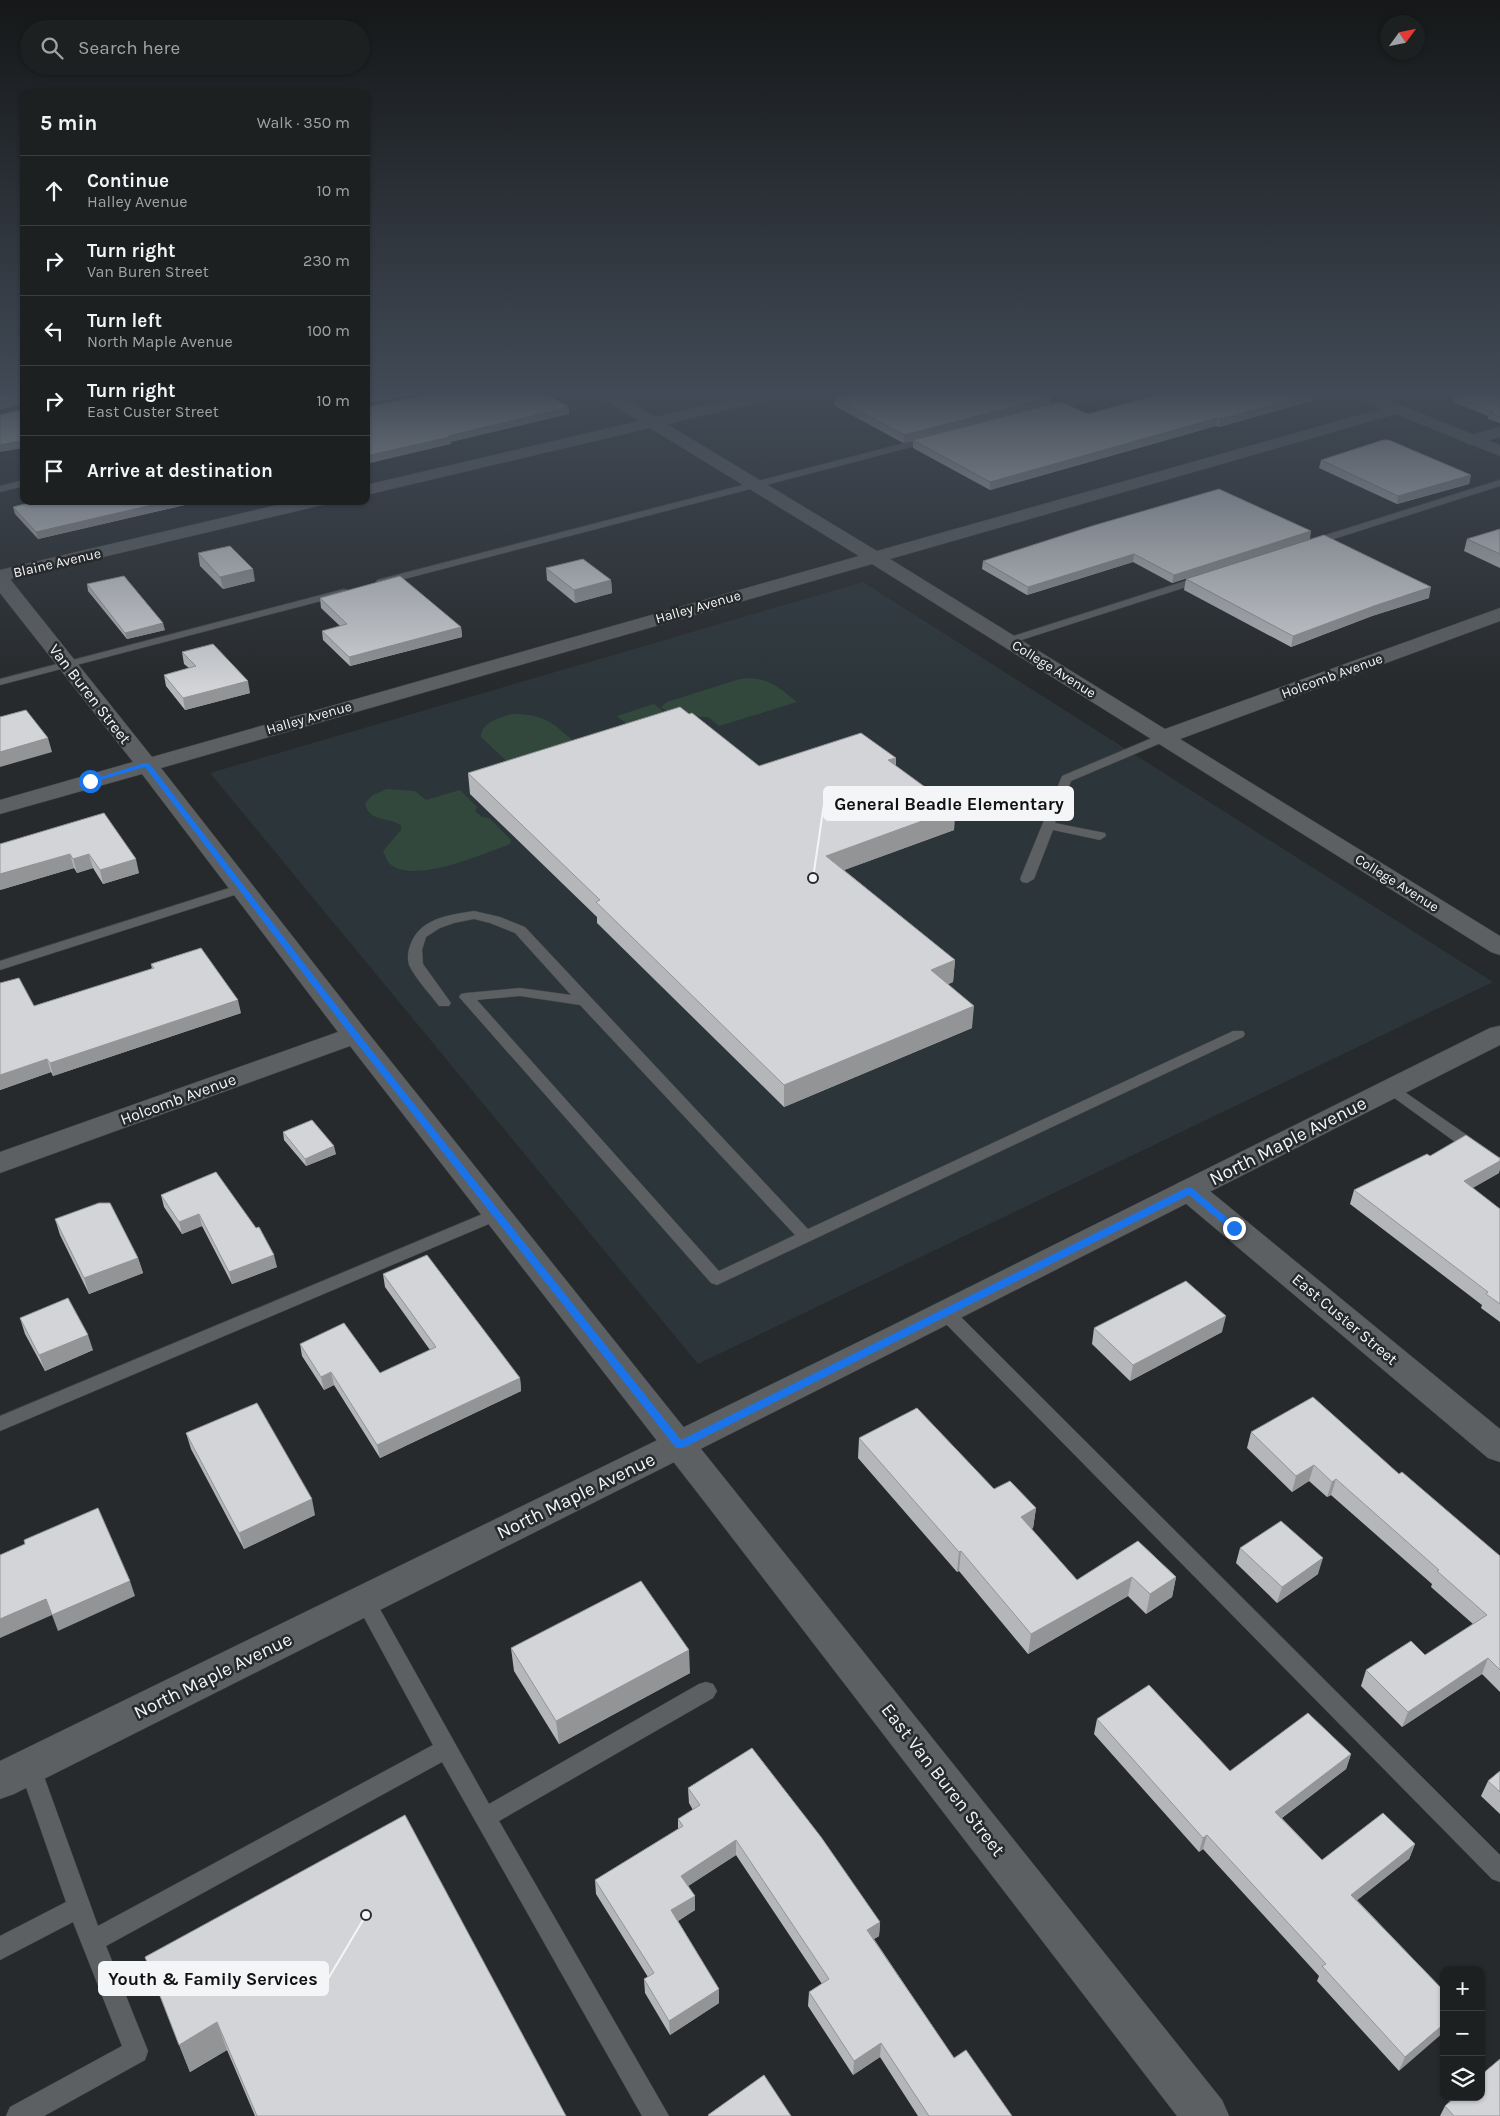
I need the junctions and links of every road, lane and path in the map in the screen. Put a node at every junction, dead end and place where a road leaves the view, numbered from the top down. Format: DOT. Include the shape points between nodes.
graph roads {
  1 [pos="721,493"];
  2 [pos="768,493"];
  3 [pos="1100,493"];
  4 [pos="1470,493"];
  5 [pos="301,505"];
  6 [pos="1301,547"];
  7 [pos="873,557"];
  8 [pos="1215,574"];
  9 [pos="0,576"];
  10 [pos="0,580"];
  11 [pos="370,585"];
  12 [pos="351,590"];
  13 [pos="1500,614"];
  14 [pos="1008,641"];
  15 [pos="67,664"];
  16 [pos="0,682"];
  17 [pos="1164,737"];
  18 [pos="146,765"];
  19 [pos="0,807"];
  20 [pos="1048,825"];
  21 [pos="1100,836"];
  22 [pos="1028,879"];
  23 [pos="242,888"];
  24 [pos="1500,947"];
  25 [pos="0,966"];
  26 [pos="585,1001"];
  27 [pos="444,1003"];
  28 [pos="1238,1034"];
  29 [pos="1500,1034"];
  30 [pos="355,1035"];
  31 [pos="1392,1088"];
  32 [pos="0,1163"];
  33 [pos="1500,1166"];
  34 [pos="1189,1190"];
  35 [pos="498,1214"];
  36 [pos="806,1237"];
  37 [pos="945,1312"];
  38 [pos="0,1424"];
  39 [pos="679,1445"];
  40 [pos="1500,1448"];
  41 [pos="365,1601"];
  42 [pos="706,1691"];
  43 [pos="446,1749"];
  44 [pos="30,1766"];
  45 [pos="0,1781"];
  46 [pos="486,1817"];
  47 [pos="1500,1870"];
  48 [pos="79,1907"];
  49 [pos="93,1941"];
  50 [pos="0,1948"];
  51 [pos="19,2116"];
  52 [pos="656,2116"];
  53 [pos="1206,2116"];
  1 -- 11 [label="lane"];
  2 -- 7 [label="street, College Avenue"];
  3 -- 7 [label="street, Halley Avenue"];
  4 -- 6 [label="lane"];
  5 -- 9 [label="street, Blaine Avenue"];
  7 -- 14 [label="street, College Avenue"];
  7 -- 18 [label="street, Halley Avenue"];
  8 -- 14 [label="lane"];
  10 -- 15 [label="street, Van Buren Street"];
  12 -- 15 [label="lane"];
  13 -- 17 [label="street, Holcomb Avenue"];
  14 -- 17 [label="street, College Avenue"];
  15 -- 16 [label="lane"];
  15 -- 18 [label="street, Van Buren Street"];
  17 -- 20 [label="lane" via="1066,779"];
  17 -- 24 [label="street, College Avenue"];
  18 -- 19 [label="street, Halley Avenue"];
  18 -- 23 [label="street, Van Buren Street"];
  20 -- 21 [label="lane"];
  20 -- 22 [label="lane"];
  23 -- 25 [label="lane"];
  23 -- 30 [label="street, Van Buren Street"];
  26 -- 27 [label="lane" via="520,930 474,916 451,919 420,935 416,964"];
  26 -- 36 [label="lane"];
  26 -- 36 [label="lane" via="520,992 466,997 717,1279"];
  28 -- 36 [label="lane"];
  29 -- 31 [label="street, North Maple Avenue"];
  30 -- 32 [label="street, Holcomb Avenue"];
  30 -- 35 [label="street, Van Buren Street"];
  31 -- 33 [label="lane"];
  31 -- 34 [label="street, North Maple Avenue"];
  34 -- 37 [label="street, North Maple Avenue"];
  34 -- 40 [label="street, East Custer Street"];
  35 -- 38 [label="lane"];
  35 -- 39 [label="street, Van Buren Street"];
  37 -- 39 [label="street, North Maple Avenue"];
  37 -- 47 [label="lane"];
  39 -- 41 [label="street, North Maple Avenue"];
  39 -- 53 [label="street, East Van Buren Street"];
  41 -- 43 [label="lane"];
  41 -- 44 [label="street, North Maple Avenue"];
  42 -- 46 [label="lane"];
  43 -- 46 [label="lane"];
  43 -- 49 [label="lane"];
  44 -- 45 [label="street, North Maple Avenue"];
  44 -- 48 [label="lane"];
  46 -- 52 [label="lane"];
  48 -- 49 [label="lane"];
  48 -- 50 [label="lane"];
  49 -- 51 [label="lane" via="136,2051"];
}
